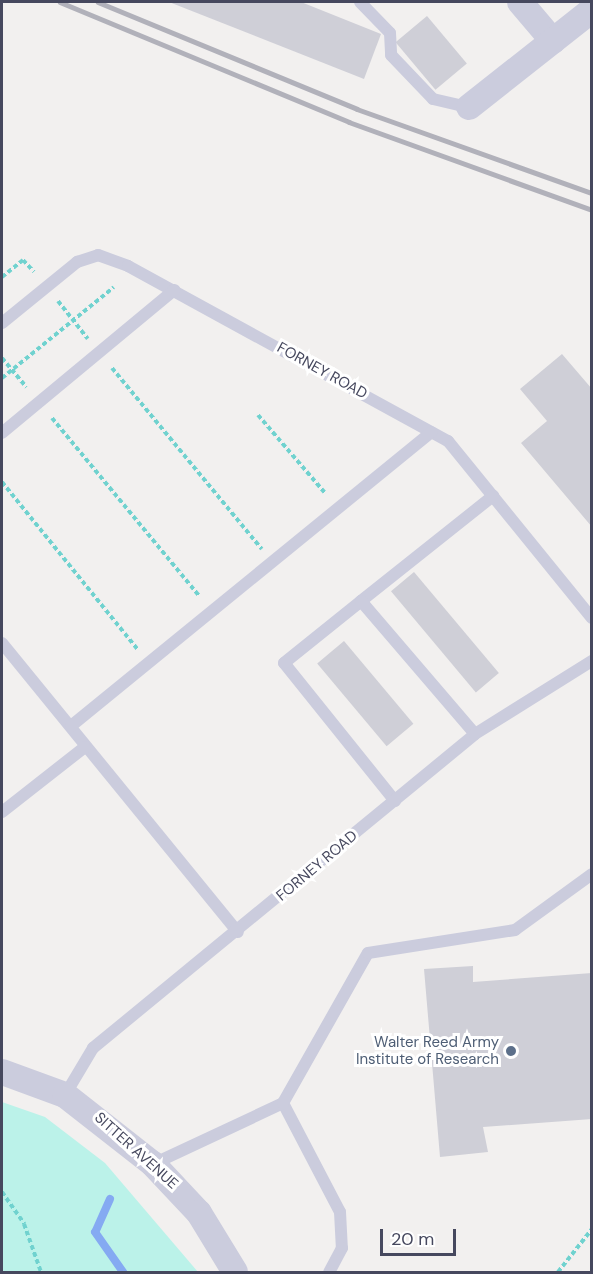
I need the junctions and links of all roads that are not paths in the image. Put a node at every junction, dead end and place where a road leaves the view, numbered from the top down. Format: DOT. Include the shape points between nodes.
graph roads {
  1 [pos="360,2"];
  2 [pos="520,2"];
  3 [pos="591,10"];
  4 [pos="553,41"];
  5 [pos="469,107"];
  6 [pos="174,290"];
  7 [pos="2,324"];
  8 [pos="431,432"];
  9 [pos="2,433"];
  10 [pos="493,496"];
  11 [pos="361,600"];
  12 [pos="591,618"];
  13 [pos="2,643"];
  14 [pos="591,661"];
  15 [pos="71,726"];
  16 [pos="475,734"];
  17 [pos="85,747"];
  18 [pos="395,801"];
  19 [pos="2,812"];
  20 [pos="591,874"];
  21 [pos="238,932"];
  22 [pos="2,1072"];
  23 [pos="65,1095"];
  24 [pos="283,1103"];
  25 [pos="153,1164"];
  26 [pos="235,1272"];
  27 [pos="329,1272"];
  1 -- 5 [label="lane" via="390,33 391,55 434,99"];
  2 -- 4 [label="street"];
  3 -- 4 [label="street"];
  4 -- 5 [label="street"];
  6 -- 7 [label="lane, FORNEY ROAD" via="98,255 77,262"];
  6 -- 8 [label="lane, FORNEY ROAD"];
  6 -- 9 [label="lane"];
  8 -- 10 [label="lane, FORNEY ROAD" via="448,441"];
  8 -- 15 [label="lane" via="214,614"];
  10 -- 11 [label="lane"];
  10 -- 12 [label="lane, FORNEY ROAD"];
  11 -- 16 [label="lane"];
  11 -- 18 [label="lane" via="284,663"];
  13 -- 15 [label="lane"];
  14 -- 16 [label="lane, FORNEY ROAD"];
  15 -- 17 [label="lane"];
  16 -- 18 [label="lane, FORNEY ROAD"];
  17 -- 19 [label="lane"];
  17 -- 21 [label="lane"];
  18 -- 21 [label="lane, FORNEY ROAD"];
  20 -- 24 [label="lane" via="515,930 368,953"];
  21 -- 23 [label="lane, FORNEY ROAD" via="93,1048"];
  22 -- 23 [label="street, SITTER AVENUE"];
  23 -- 25 [label="street, SITTER AVENUE"];
  24 -- 25 [label="lane"];
  24 -- 27 [label="lane" via="340,1212 342,1248"];
  25 -- 26 [label="street, SITTER AVENUE" via="199,1213"];
}
